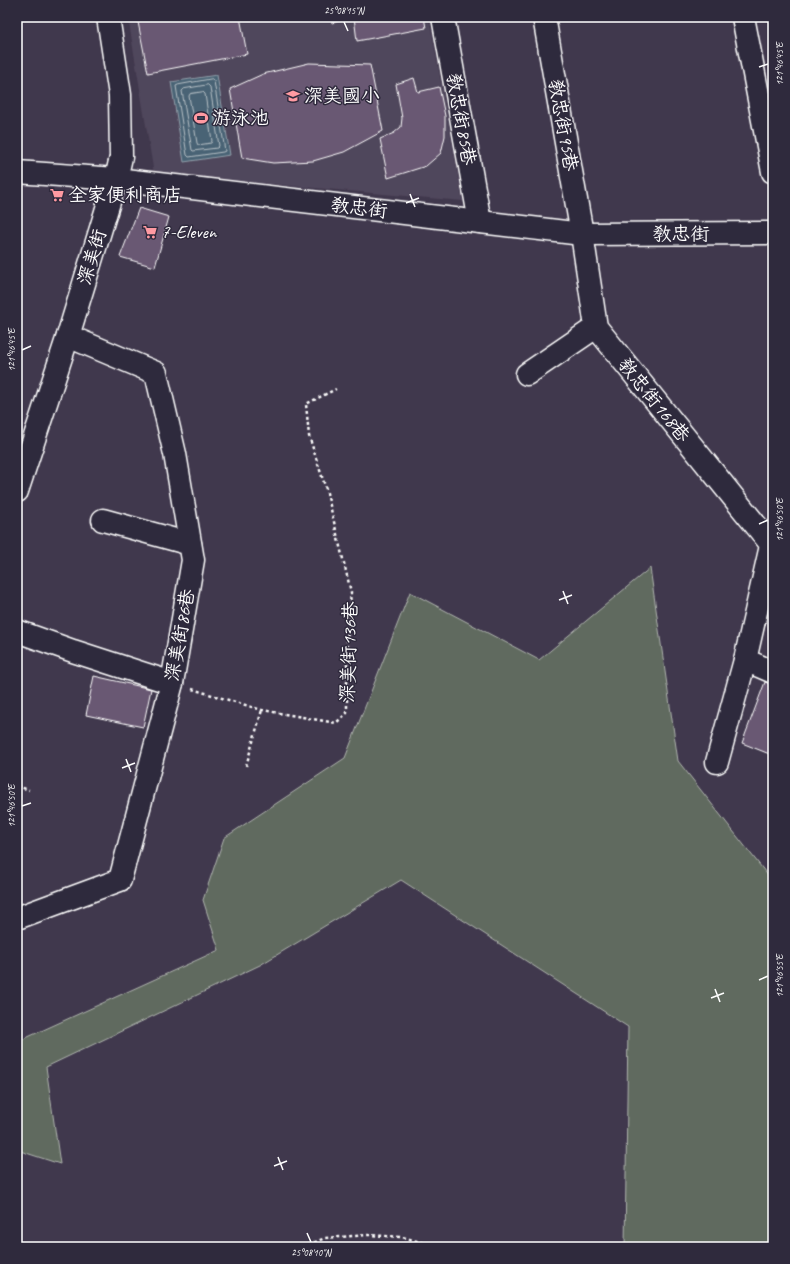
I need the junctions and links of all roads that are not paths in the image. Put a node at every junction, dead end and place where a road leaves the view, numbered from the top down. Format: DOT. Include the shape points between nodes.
graph roads {
  1 [pos="108,17"];
  2 [pos="443,17"];
  3 [pos="544,17"];
  4 [pos="743,17"];
  5 [pos="17,172"];
  6 [pos="773,172"];
  7 [pos="116,179"];
  8 [pos="480,222"];
  9 [pos="773,233"];
  10 [pos="582,234"];
  11 [pos="596,328"];
  12 [pos="68,336"];
  13 [pos="527,374"];
  14 [pos="17,491"];
  15 [pos="103,520"];
  16 [pos="772,542"];
  17 [pos="190,544"];
  18 [pos="17,631"];
  19 [pos="745,660"];
  20 [pos="773,672"];
  21 [pos="172,683"];
  22 [pos="717,762"];
  23 [pos="17,918"];
  1 -- 7 [label="street, 深美街" via="120,95 121,157"];
  2 -- 8 [label="street, 教忠街85巷"];
  3 -- 10 [label="street, 教忠街95巷"];
  4 -- 6 [label="street"];
  5 -- 7 [label="street, 教忠街"];
  7 -- 8 [label="street, 教忠街"];
  7 -- 12 [label="street, 深美街"];
  8 -- 10 [label="street, 教忠街"];
  9 -- 10 [label="street, 教忠街"];
  10 -- 11 [label="street"];
  11 -- 13 [label="street"];
  11 -- 16 [label="street, 教忠街168巷"];
  12 -- 14 [label="street, 深美街"];
  12 -- 17 [label="street, 深美街86巷" via="156,373 175,454"];
  15 -- 17 [label="street"];
  16 -- 19 [label="street"];
  17 -- 21 [label="street, 深美街86巷" via="193,560"];
  18 -- 21 [label="street"];
  19 -- 20 [label="street"];
  19 -- 22 [label="street"];
  21 -- 23 [label="street, 深美街86巷" via="120,880"];
}
